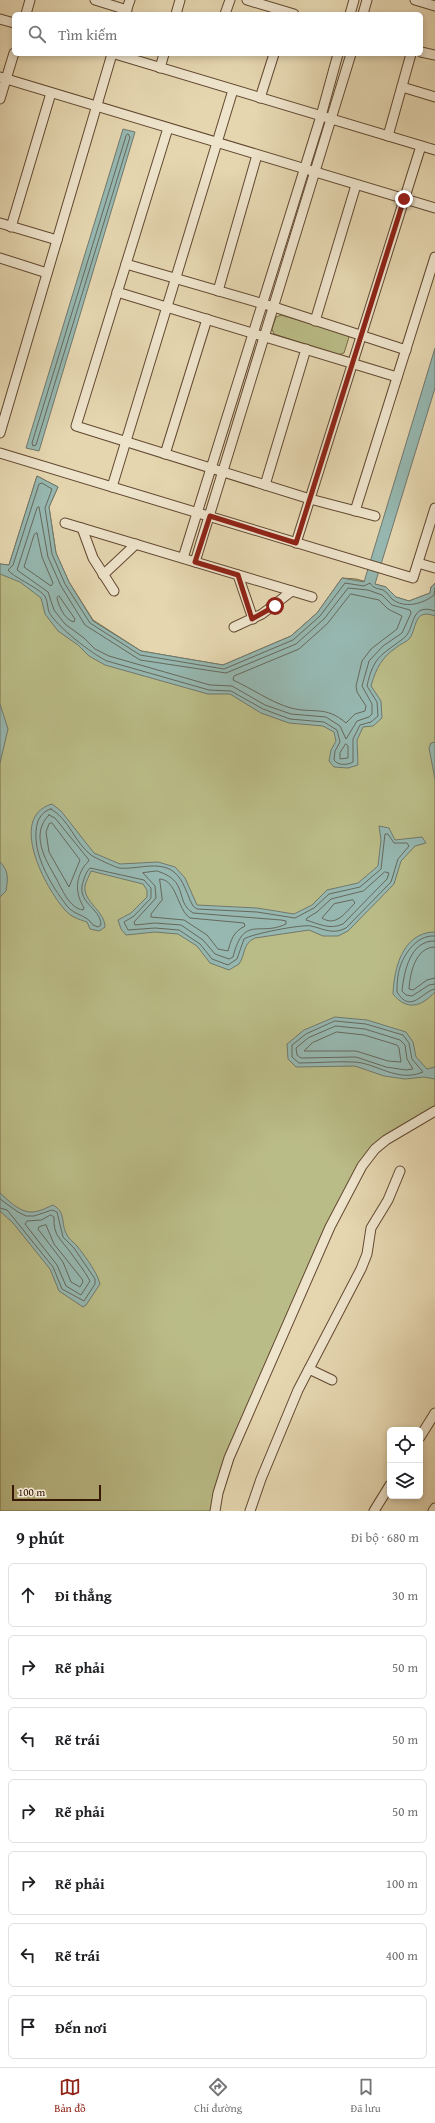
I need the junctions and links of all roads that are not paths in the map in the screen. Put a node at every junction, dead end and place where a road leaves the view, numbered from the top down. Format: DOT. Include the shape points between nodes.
graph roads {
  1 [pos="30,0"];
  2 [pos="95,0"];
  3 [pos="130,0"];
  4 [pos="180,0"];
  5 [pos="230,0"];
  6 [pos="247,0"];
  7 [pos="354,0"];
  8 [pos="367,0"];
  9 [pos="415,0"];
  10 [pos="435,6"];
  11 [pos="27,12"];
  12 [pos="126,12"];
  13 [pos="177,12"];
  14 [pos="226,12"];
  15 [pos="287,12"];
  16 [pos="351,12"];
  17 [pos="364,12"];
  18 [pos="0,19"];
  19 [pos="12,22"];
  20 [pos="423,52"];
  21 [pos="435,55"];
  22 [pos="13,56"];
  23 [pos="113,56"];
  24 [pos="121,56"];
  25 [pos="163,56"];
  26 [pos="273,56"];
  27 [pos="337,56"];
  28 [pos="349,56"];
  29 [pos="410,56"];
  30 [pos="160,68"];
  31 [pos="3,78"];
  32 [pos="402,86"];
  33 [pos="233,90"];
  34 [pos="51,93"];
  35 [pos="435,97"];
  36 [pos="260,98"];
  37 [pos="0,99"];
  38 [pos="97,107"];
  39 [pos="321,116"];
  40 [pos="331,119"];
  41 [pos="168,128"];
  42 [pos="388,136"];
  43 [pos="216,143"];
  44 [pos="421,146"];
  45 [pos="435,150"];
  46 [pos="256,155"];
  47 [pos="304,170"];
  48 [pos="315,173"];
  49 [pos="356,185"];
  50 [pos="404,199"];
  51 [pos="435,208"];
  52 [pos="0,223"];
  53 [pos="11,226"];
  54 [pos="57,240"];
  55 [pos="435,257"];
  56 [pos="1,262"];
  57 [pos="126,264"];
  58 [pos="47,273"];
  59 [pos="175,278"];
  60 [pos="218,291"];
  61 [pos="117,292"];
  62 [pos="263,304"];
  63 [pos="167,307"];
  64 [pos="274,307"];
  65 [pos="207,319"];
  66 [pos="315,321"];
  67 [pos="254,332"];
  68 [pos="265,336"];
  69 [pos="361,336"];
  70 [pos="306,349"];
  71 [pos="406,350"];
  72 [pos="353,363"];
  73 [pos="397,377"];
  74 [pos="4,405"];
  75 [pos="0,433"];
  76 [pos="126,442"];
  77 [pos="0,453"];
  78 [pos="165,454"];
  79 [pos="212,468"];
  80 [pos="223,472"];
  81 [pos="265,485"];
  82 [pos="112,487"];
  83 [pos="310,499"];
  84 [pos="435,508"];
  85 [pos="355,511"];
  86 [pos="198,513"];
  87 [pos="210,516"];
  88 [pos="375,516"];
  89 [pos="433,518"];
  90 [pos="65,523"];
  91 [pos="82,528"];
  92 [pos="296,543"];
  93 [pos="136,544"];
  94 [pos="183,558"];
  95 [pos="195,562"];
  96 [pos="418,563"];
  97 [pos="435,568"];
  98 [pos="103,575"];
  99 [pos="238,575"];
  100 [pos="114,591"];
  101 [pos="292,591"];
  102 [pos="312,597"];
  103 [pos="252,619"];
  104 [pos="234,627"];
  105 [pos="435,1111"];
  106 [pos="400,1171"];
  107 [pos="309,1369"];
  108 [pos="332,1380"];
  109 [pos="435,1413"];
  110 [pos="423,1432"];
  111 [pos="387,1490"];
  112 [pos="435,1508"];
  113 [pos="215,1511"];
  114 [pos="250,1511"];
  115 [pos="374,1511"];
  116 [pos="433,1511"];
  1 -- 11 [label="street"];
  2 -- 12 [label="street"];
  3 -- 12 [label="street"];
  4 -- 13 [label="street"];
  5 -- 14 [label="street"];
  6 -- 15 [label="street"];
  7 -- 16 [label="street"];
  8 -- 17 [label="street"];
  9 -- 10 [label="street"];
  18 -- 19 [label="street"];
  20 -- 21 [label="street"];
  22 -- 31 [label="street"];
  23 -- 38 [label="street"];
  24 -- 30 [label="street"];
  25 -- 30 [label="street"];
  26 -- 36 [label="street"];
  27 -- 39 [label="street"];
  28 -- 40 [label="street"];
  29 -- 32 [label="street"];
  30 -- 33 [label="street"];
  31 -- 34 [label="street"];
  31 -- 37 [label="street"];
  32 -- 35 [label="street"];
  32 -- 42 [label="street"];
  33 -- 36 [label="street"];
  33 -- 43 [label="street"];
  34 -- 38 [label="street"];
  34 -- 53 [label="street"];
  36 -- 39 [label="street"];
  38 -- 41 [label="street"];
  38 -- 54 [label="street"];
  39 -- 40 [label="street"];
  39 -- 47 [label="street"];
  40 -- 42 [label="street"];
  40 -- 48 [label="street"];
  41 -- 43 [label="street"];
  41 -- 57 [label="street"];
  42 -- 44 [label="street"];
  43 -- 46 [label="street"];
  43 -- 59 [label="street"];
  44 -- 45 [label="street"];
  44 -- 50 [label="street"];
  46 -- 47 [label="street"];
  46 -- 60 [label="street"];
  47 -- 48 [label="street"];
  47 -- 62 [label="street"];
  48 -- 49 [label="street"];
  48 -- 64 [label="street"];
  49 -- 50 [label="street"];
  49 -- 66 [label="street"];
  50 -- 51 [label="street"];
  50 -- 69 [label="street"];
  52 -- 53 [label="street"];
  53 -- 54 [label="street"];
  54 -- 58 [label="street"];
  55 -- 71 [label="street"];
  56 -- 58 [label="street"];
  57 -- 59 [label="street"];
  57 -- 61 [label="street"];
  58 -- 74 [label="street"];
  59 -- 60 [label="street"];
  59 -- 63 [label="street"];
  60 -- 62 [label="street"];
  61 -- 63 [label="street"];
  61 -- 76 [label="street" via="76,426"];
  62 -- 64 [label="street"];
  62 -- 67 [label="street"];
  63 -- 65 [label="street"];
  63 -- 76 [label="street"];
  64 -- 66 [label="street"];
  64 -- 68 [label="street"];
  65 -- 67 [label="street"];
  65 -- 78 [label="street"];
  66 -- 69 [label="street"];
  67 -- 68 [label="street"];
  67 -- 79 [label="street"];
  68 -- 70 [label="street"];
  68 -- 80 [label="street"];
  69 -- 71 [label="street"];
  69 -- 72 [label="street"];
  70 -- 72 [label="street"];
  70 -- 81 [label="street"];
  71 -- 73 [label="street"];
  72 -- 73 [label="street"];
  72 -- 83 [label="street"];
  73 -- 85 [label="street"];
  74 -- 75 [label="street"];
  76 -- 78 [label="street"];
  76 -- 82 [label="street"];
  77 -- 82 [label="street"];
  78 -- 79 [label="street"];
  79 -- 80 [label="street"];
  79 -- 86 [label="street"];
  80 -- 81 [label="street"];
  80 -- 87 [label="street"];
  81 -- 83 [label="street"];
  82 -- 86 [label="street"];
  83 -- 85 [label="street"];
  83 -- 92 [label="street"];
  84 -- 89 [label="street"];
  85 -- 88 [label="street"];
  86 -- 87 [label="street"];
  86 -- 94 [label="street"];
  87 -- 92 [label="street"];
  87 -- 95 [label="street"];
  89 -- 96 [label="street"];
  90 -- 91 [label="street"];
  91 -- 93 [label="street"];
  91 -- 98 [label="street" via="93,558"];
  92 -- 96 [label="street" via="414,578"];
  93 -- 94 [label="street"];
  93 -- 98 [label="street"];
  94 -- 95 [label="street"];
  95 -- 99 [label="street"];
  96 -- 97 [label="street"];
  98 -- 100 [label="street"];
  99 -- 101 [label="street"];
  99 -- 103 [label="street"];
  101 -- 102 [label="street"];
  101 -- 103 [label="street" via="275,606"];
  103 -- 104 [label="street"];
  105 -- 113 [label="street" via="386,1140 362,1166 330,1226 229,1458"];
  106 -- 107 [label="street" via="388,1200 371,1228 362,1269"];
  107 -- 108 [label="street"];
  107 -- 114 [label="street" via="290,1409"];
  109 -- 110 [label="street"];
  111 -- 115 [label="street"];
  112 -- 116 [label="street"];
}
